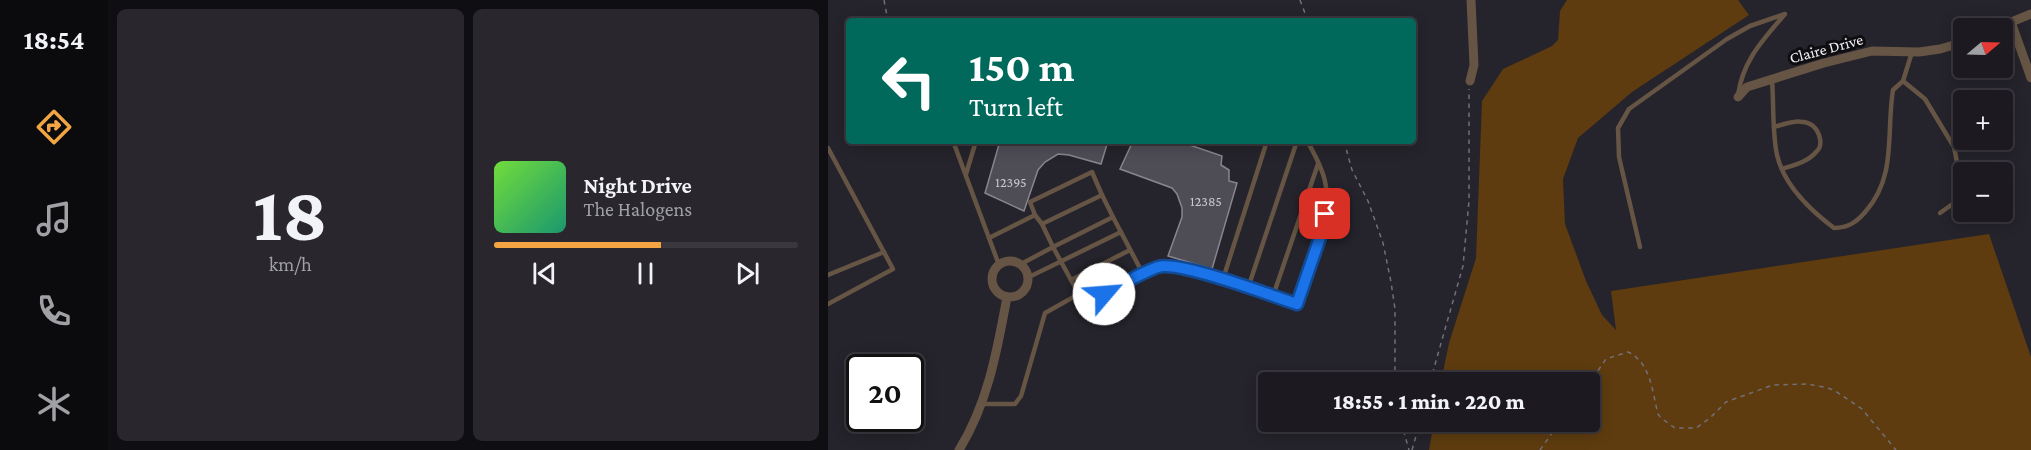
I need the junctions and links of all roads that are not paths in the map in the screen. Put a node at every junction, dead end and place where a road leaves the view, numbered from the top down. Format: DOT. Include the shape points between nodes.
graph roads {
  1 [pos="1471,0"];
  2 [pos="2031,14"];
  3 [pos="2013,21"];
  4 [pos="2013,28"];
  5 [pos="1953,45"];
  6 [pos="1912,52"];
  7 [pos="2031,78"];
  8 [pos="1772,79"];
  9 [pos="1903,81"];
  10 [pos="1469,85"];
  11 [pos="1738,98"];
  12 [pos="1774,127"];
  13 [pos="954,144"];
  14 [pos="975,144"];
  15 [pos="1266,144"];
  16 [pos="1296,144"];
  17 [pos="1308,144"];
  18 [pos="828,148"];
  19 [pos="1318,164"];
  20 [pos="1782,169"];
  21 [pos="966,174"];
  22 [pos="1102,195"];
  23 [pos="1940,213"];
  24 [pos="1035,215"];
  25 [pos="1113,217"];
  26 [pos="1042,224"];
  27 [pos="1120,232"];
  28 [pos="989,238"];
  29 [pos="1053,247"];
  30 [pos="1640,247"];
  31 [pos="1130,250"];
  32 [pos="884,252"];
  33 [pos="1061,261"];
  34 [pos="1021,264"];
  35 [pos="999,265"];
  36 [pos="1143,274"];
  37 [pos="828,275"];
  38 [pos="1029,277"];
  39 [pos="1223,279"];
  40 [pos="1071,280"];
  41 [pos="1248,288"];
  42 [pos="1079,294"];
  43 [pos="1273,296"];
  44 [pos="1007,297"];
  45 [pos="828,304"];
  46 [pos="982,404"];
  47 [pos="959,450"];
  1 -- 10 [label="street" via="1474,65"];
  2 -- 3 [label="street"];
  4 -- 7 [label="street"];
  5 -- 6 [label="street, Claire Drive"];
  6 -- 8 [label="street, Claire Drive" via="1872,51"];
  6 -- 9 [label="lane"];
  8 -- 11 [label="street, Claire Drive" via="1747,87"];
  8 -- 12 [label="lane"];
  9 -- 20 [label="lane" via="1893,90 1884,182 1874,203 1858,220 1845,228 1834,228 1798,196"];
  9 -- 23 [label="lane" via="1925,99 1954,147 1960,178 1954,203"];
  11 -- 30 [label="lane" via="1740,77 1748,61 1785,14 1727,39 1629,109 1618,128 1619,157"];
  12 -- 20 [label="lane"];
  12 -- 20 [label="lane" via="1798,121 1809,123 1817,129 1821,141 1809,158"];
  13 -- 21 [label="lane"];
  14 -- 21 [label="lane"];
  15 -- 39 [label="lane"];
  16 -- 41 [label="lane"];
  17 -- 19 [label="lane"];
  18 -- 32 [label="lane"];
  19 -- 43 [label="lane"];
  19 -- 43 [label="lane" via="1324,176 1324,226 1297,304"];
  21 -- 28 [label="lane"];
  22 -- 24 [label="lane" via="1092,172 1030,202"];
  22 -- 25 [label="lane"];
  22 -- 26 [label="lane"];
  24 -- 26 [label="lane"];
  24 -- 28 [label="lane"];
  25 -- 27 [label="lane"];
  25 -- 29 [label="lane"];
  26 -- 29 [label="lane"];
  27 -- 31 [label="lane"];
  27 -- 33 [label="lane"];
  28 -- 35 [label="lane"];
  29 -- 33 [label="lane"];
  29 -- 34 [label="lane"];
  31 -- 36 [label="lane"];
  31 -- 40 [label="lane"];
  32 -- 37 [label="lane"];
  32 -- 45 [label="lane" via="893,269"];
  33 -- 38 [label="lane"];
  33 -- 40 [label="lane"];
  34 -- 35 [label="street" via="1010,261"];
  34 -- 38 [label="street"];
  35 -- 44 [label="street" via="992,281 997,292"];
  36 -- 39 [label="lane" via="1160,266 1175,266"];
  36 -- 42 [label="lane" via="1085,304"];
  38 -- 44 [label="street" via="1023,293"];
  39 -- 41 [label="lane"];
  40 -- 42 [label="lane"];
  41 -- 43 [label="lane"];
  42 -- 46 [label="lane" via="1045,313 1021,396 1015,404"];
  44 -- 46 [label="street" via="992,375"];
  46 -- 47 [label="street"];
}
